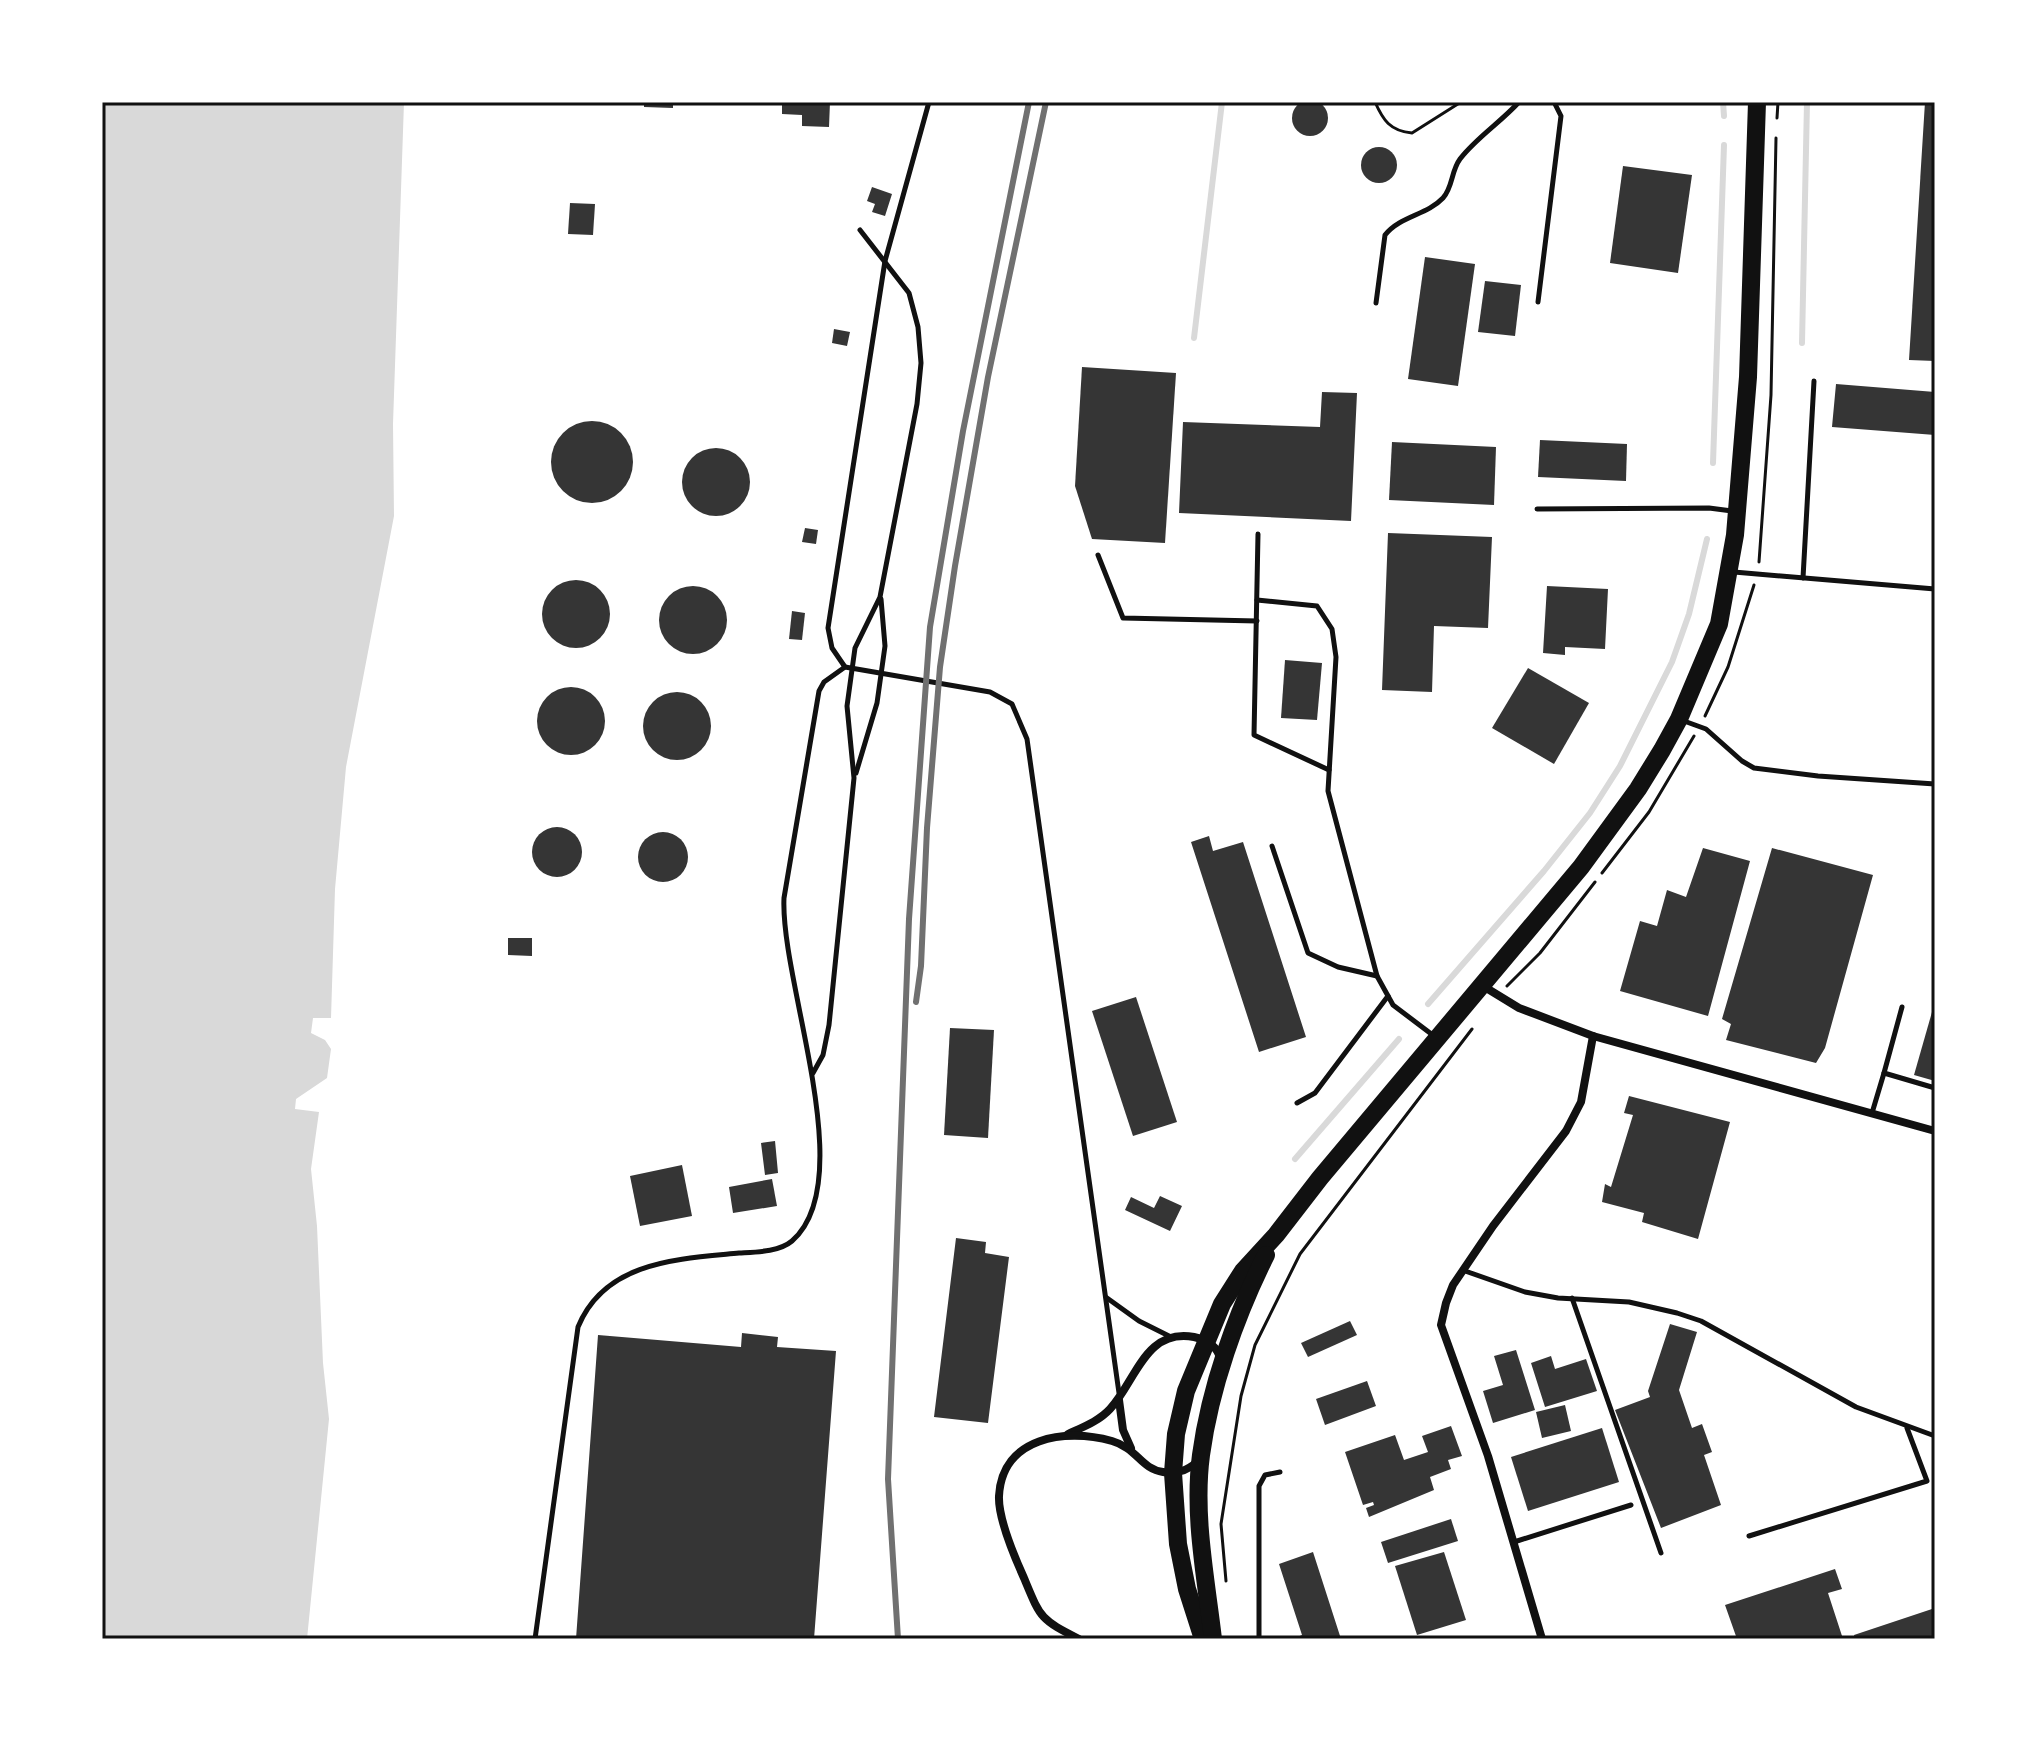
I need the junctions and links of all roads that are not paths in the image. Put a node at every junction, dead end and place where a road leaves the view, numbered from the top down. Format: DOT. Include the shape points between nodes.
graph roads {
  1 [pos="929,102"];
  2 [pos="1519,102"];
  3 [pos="1554,102"];
  4 [pos="1757,102"];
  5 [pos="860,230"];
  6 [pos="885,261"];
  7 [pos="1538,302"];
  8 [pos="1376,303"];
  9 [pos="1814,381"];
  10 [pos="1537,509"];
  11 [pos="1737,512"];
  12 [pos="1258,534"];
  13 [pos="1098,555"];
  14 [pos="1729,571"];
  15 [pos="1803,578"];
  16 [pos="1935,589"];
  17 [pos="880,597"];
  18 [pos="1257,600"];
  19 [pos="1257,621"];
  20 [pos="845,667"];
  21 [pos="1679,719"];
  22 [pos="1329,770"];
  23 [pos="854,778"];
  24 [pos="1935,784"];
  25 [pos="1272,846"];
  26 [pos="1377,976"];
  27 [pos="1490,991"];
  28 [pos="1388,996"];
  29 [pos="1902,1007"];
  30 [pos="1593,1036"];
  31 [pos="1438,1039"];
  32 [pos="813,1073"];
  33 [pos="1884,1073"];
  34 [pos="1935,1088"];
  35 [pos="1297,1103"];
  36 [pos="1872,1113"];
  37 [pos="1935,1131"];
  38 [pos="1276,1235"];
  39 [pos="1465,1271"];
  40 [pos="1106,1297"];
  41 [pos="1572,1298"];
  42 [pos="1173,1338"];
  43 [pos="1205,1340"];
  44 [pos="1223,1365"];
  45 [pos="1120,1396"];
  46 [pos="1906,1427"];
  47 [pos="1067,1434"];
  48 [pos="1935,1436"];
  49 [pos="1132,1449"];
  50 [pos="1201,1456"];
  51 [pos="1280,1472"];
  52 [pos="1173,1473"];
  53 [pos="1631,1505"];
  54 [pos="1749,1536"];
  55 [pos="1513,1543"];
  56 [pos="1661,1553"];
  57 [pos="535,1639"];
  58 [pos="1079,1639"];
  59 [pos="1203,1639"];
  60 [pos="1213,1639"];
  61 [pos="1259,1639"];
  62 [pos="1542,1639"];
  1 -- 6 [label="lane"];
  2 -- 8 [label="lane" via="1459,160 1442,200 1385,235"];
  3 -- 7 [label="lane" via="1561,116"];
  4 -- 11 [label="highway" via="1748,377"];
  5 -- 6 [label="lane"];
  6 -- 17 [label="lane" via="909,293 921,363"];
  6 -- 20 [label="lane" via="830,605 832,648"];
  9 -- 15 [label="lane"];
  10 -- 11 [label="lane"];
  11 -- 14 [label="highway"];
  12 -- 18 [label="lane"];
  13 -- 19 [label="lane" via="1123,618"];
  14 -- 15 [label="lane"];
  14 -- 21 [label="highway" via="1719,624"];
  15 -- 16 [label="lane"];
  17 -- 23 [label="lane" via="885,646 877,703"];
  17 -- 23 [label="lane" via="855,648 847,706"];
  18 -- 19 [label="lane"];
  18 -- 22 [label="lane" via="1317,606 1332,629 1336,657"];
  19 -- 22 [label="lane" via="1254,735"];
  20 -- 32 [label="lane" via="819,691 784,898 783,921"];
  20 -- 40 [label="lane" via="990,692 1012,704 1027,739"];
  21 -- 24 [label="lane" via="1700,727 1754,768"];
  21 -- 27 [label="highway" via="1638,789"];
  22 -- 26 [label="lane" via="1328,791"];
  23 -- 32 [label="lane" via="829,1025"];
  25 -- 26 [label="lane" via="1308,953"];
  26 -- 28 [label="lane"];
  27 -- 30 [label="street"];
  27 -- 31 [label="highway"];
  28 -- 31 [label="lane"];
  28 -- 35 [label="lane" via="1315,1093"];
  29 -- 33 [label="lane"];
  30 -- 36 [label="street"];
  30 -- 39 [label="street" via="1581,1102 1566,1131"];
  31 -- 38 [label="highway"];
  32 -- 57 [label="lane" via="820,1172 816,1203 790,1243 645,1266 619,1279 584,1313"];
  33 -- 34 [label="lane"];
  33 -- 36 [label="lane"];
  36 -- 37 [label="street"];
  38 -- 43 [label="highway" via="1237,1280"];
  38 -- 44 [label="highway" via="1251,1285"];
  39 -- 41 [label="lane" via="1525,1292"];
  39 -- 55 [label="street" via="1453,1285 1441,1325"];
  40 -- 42 [label="lane"];
  40 -- 45 [label="lane"];
  41 -- 46 [label="lane" via="1629,1302 1701,1321 1815,1386"];
  41 -- 56 [label="lane"];
  42 -- 43 [label="street"];
  42 -- 45 [label="street" via="1144,1356"];
  43 -- 44 [label="street" via="1217,1349"];
  43 -- 52 [label="highway" via="1180,1412"];
  44 -- 50 [label="highway"];
  45 -- 47 [label="street" via="1099,1419"];
  45 -- 49 [label="street" via="1120,1417"];
  46 -- 48 [label="lane"];
  46 -- 54 [label="lane" via="1927,1481"];
  47 -- 49 [label="street"];
  47 -- 58 [label="street" via="1040,1439 1008,1463 998,1499 1038,1611 1047,1623"];
  49 -- 52 [label="street" via="1150,1468"];
  50 -- 52 [label="street" via="1188,1469"];
  50 -- 60 [label="highway" via="1201,1521"];
  51 -- 61 [label="lane" via="1265,1475 1259,1486"];
  52 -- 59 [label="highway" via="1178,1544"];
  53 -- 55 [label="lane"];
  55 -- 62 [label="street"];
}
